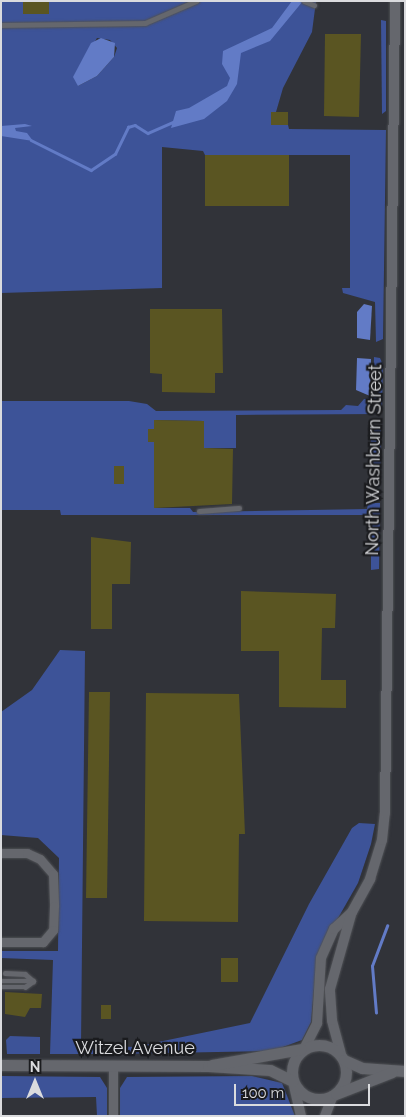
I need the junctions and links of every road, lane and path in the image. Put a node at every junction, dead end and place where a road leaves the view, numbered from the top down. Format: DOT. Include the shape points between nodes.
graph roads {
  1 [pos="196,1"];
  2 [pos="395,1"];
  3 [pos="305,2"];
  4 [pos="314,5"];
  5 [pos="1,25"];
  6 [pos="239,508"];
  7 [pos="199,511"];
  8 [pos="1,853"];
  9 [pos="352,912"];
  10 [pos="1,942"];
  11 [pos="5,973"];
  12 [pos="1,981"];
  13 [pos="33,981"];
  14 [pos="1,987"];
  15 [pos="303,1048"];
  16 [pos="343,1059"];
  17 [pos="1,1065"];
  18 [pos="114,1065"];
  19 [pos="208,1066"];
  20 [pos="405,1071"];
  21 [pos="392,1072"];
  22 [pos="294,1084"];
  23 [pos="335,1095"];
  24 [pos="113,1116"];
  25 [pos="301,1116"];
  26 [pos="325,1116"];
  1 -- 5 [label="lane" via="145,23"];
  2 -- 9 [label="street, North Washburn Street" via="385,813 379,853"];
  3 -- 4 [label="lane"];
  6 -- 7 [label="lane"];
  8 -- 10 [label="street" via="26,853 44,863 53,874 54,906 53,930 43,942"];
  9 -- 15 [label="street, North Washburn Street" via="334,929 321,958 318,1023"];
  9 -- 16 [label="street, North Washburn Street" via="330,989 332,1020"];
  11 -- 13 [label="lane" via="25,974"];
  12 -- 13 [label="lane"];
  13 -- 14 [label="lane" via="25,987"];
  15 -- 16 [label="main road" via="327,1046"];
  15 -- 19 [label="main road, Witzel Avenue"];
  15 -- 22 [label="main road" via="292,1066"];
  16 -- 21 [label="main road" via="362,1068"];
  16 -- 23 [label="main road" via="344,1082"];
  17 -- 18 [label="main road, Witzel Avenue"];
  18 -- 19 [label="main road, Witzel Avenue"];
  18 -- 24 [label="street"];
  19 -- 22 [label="main road, Witzel Avenue" via="270,1070"];
  20 -- 21 [label="main road"];
  21 -- 23 [label="main road"];
  22 -- 23 [label="main road" via="310,1098"];
  22 -- 25 [label="street"];
  23 -- 26 [label="street"];
}
